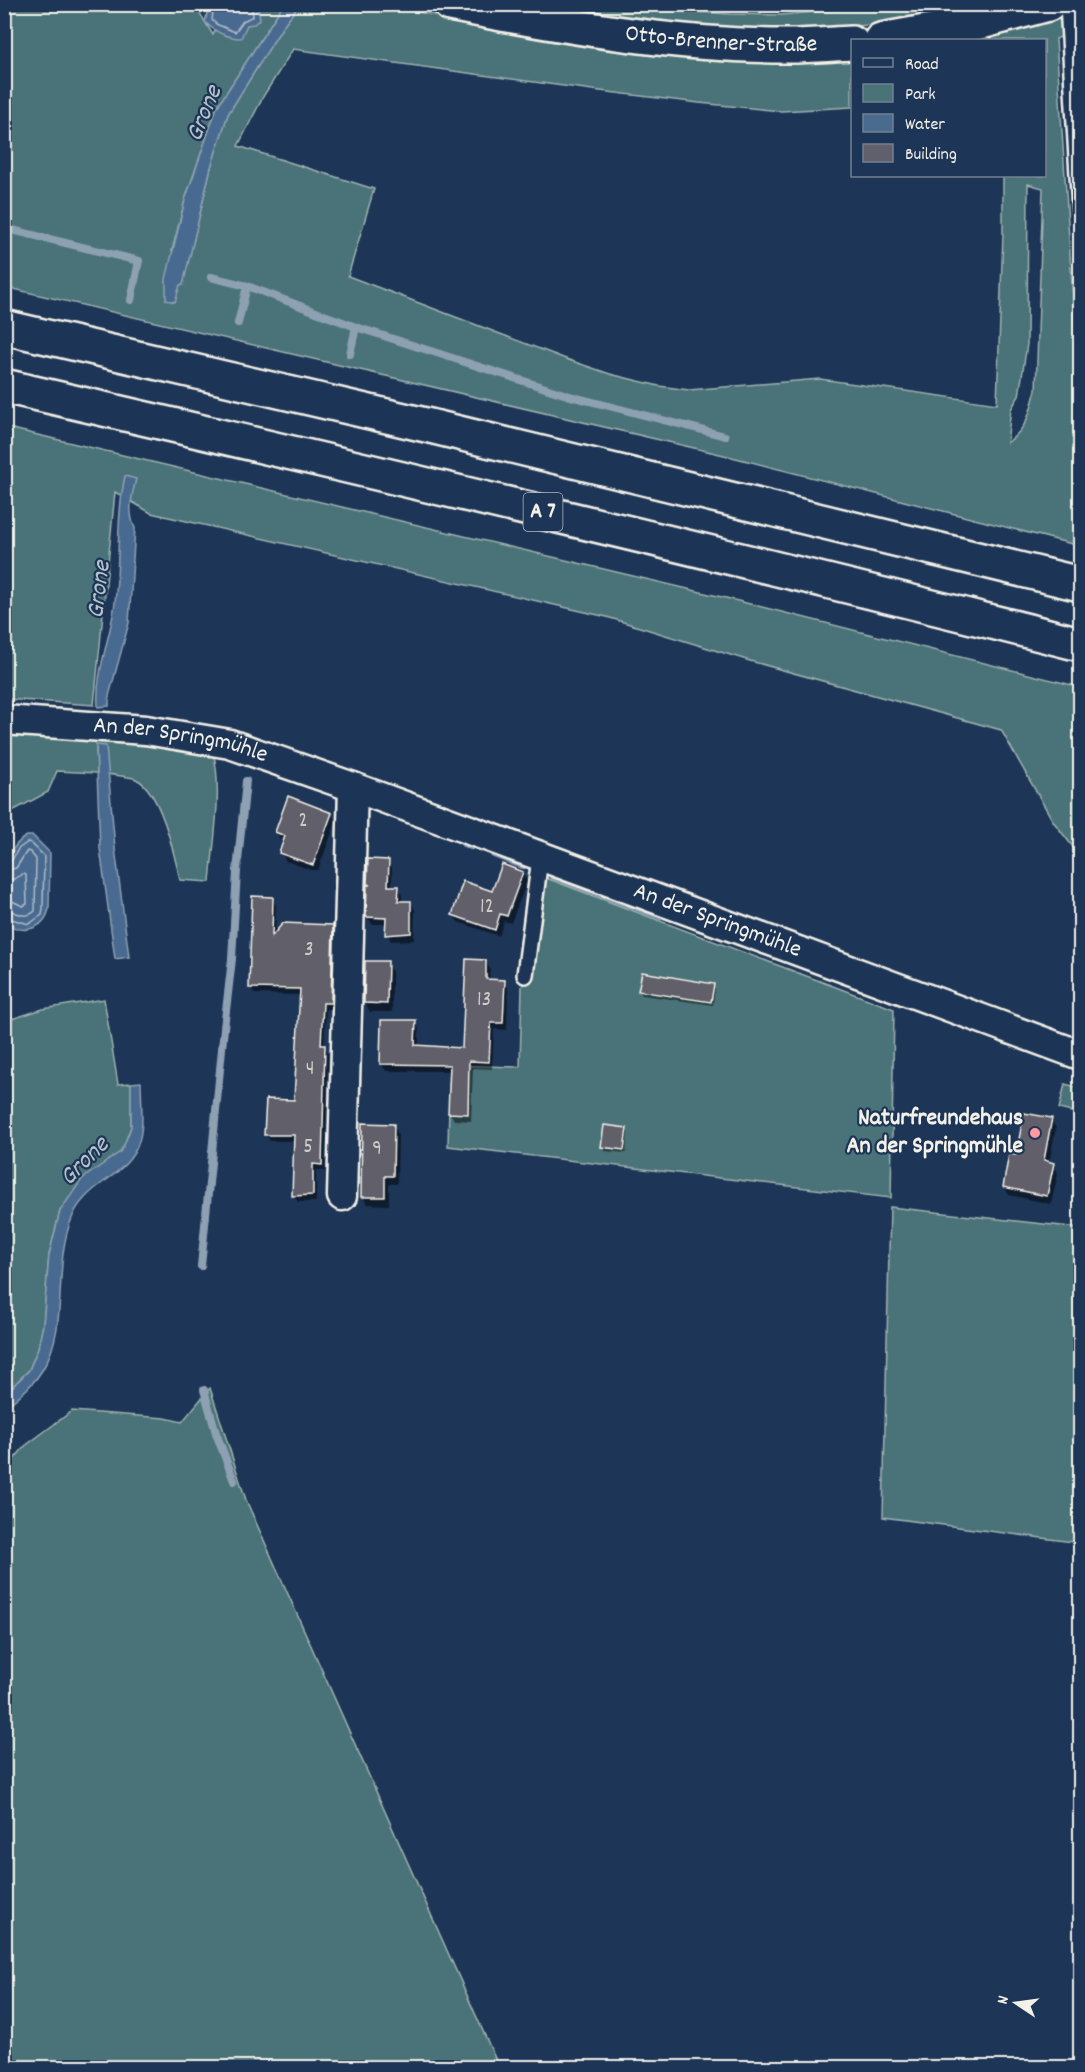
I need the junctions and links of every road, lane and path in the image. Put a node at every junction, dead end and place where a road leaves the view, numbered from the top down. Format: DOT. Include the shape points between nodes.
graph roads {
  1 [pos="450,4"];
  2 [pos="1047,4"];
  3 [pos="1068,4"];
  4 [pos="886,39"];
  5 [pos="851,43"];
  6 [pos="1080,210"];
  7 [pos="4,327"];
  8 [pos="4,386"];
  9 [pos="1080,584"];
  10 [pos="1080,644"];
  11 [pos="4,720"];
  12 [pos="353,787"];
  13 [pos="540,858"];
  14 [pos="525,975"];
  15 [pos="1080,1056"];
  16 [pos="342,1196"];
  1 -- 5 [label="main road, Otto-Brenner-Straße" via="692,42 789,46"];
  2 -- 4 [label="main road"];
  3 -- 6 [label="lane"];
  7 -- 9 [label="main road, A 7"];
  8 -- 10 [label="main road, A 7" via="418,481"];
  11 -- 12 [label="street, An der Springmühle" via="189,736 230,744"];
  12 -- 13 [label="street, An der Springmühle"];
  12 -- 16 [label="street"];
  13 -- 14 [label="lane"];
  13 -- 15 [label="street, An der Springmühle"];
}
